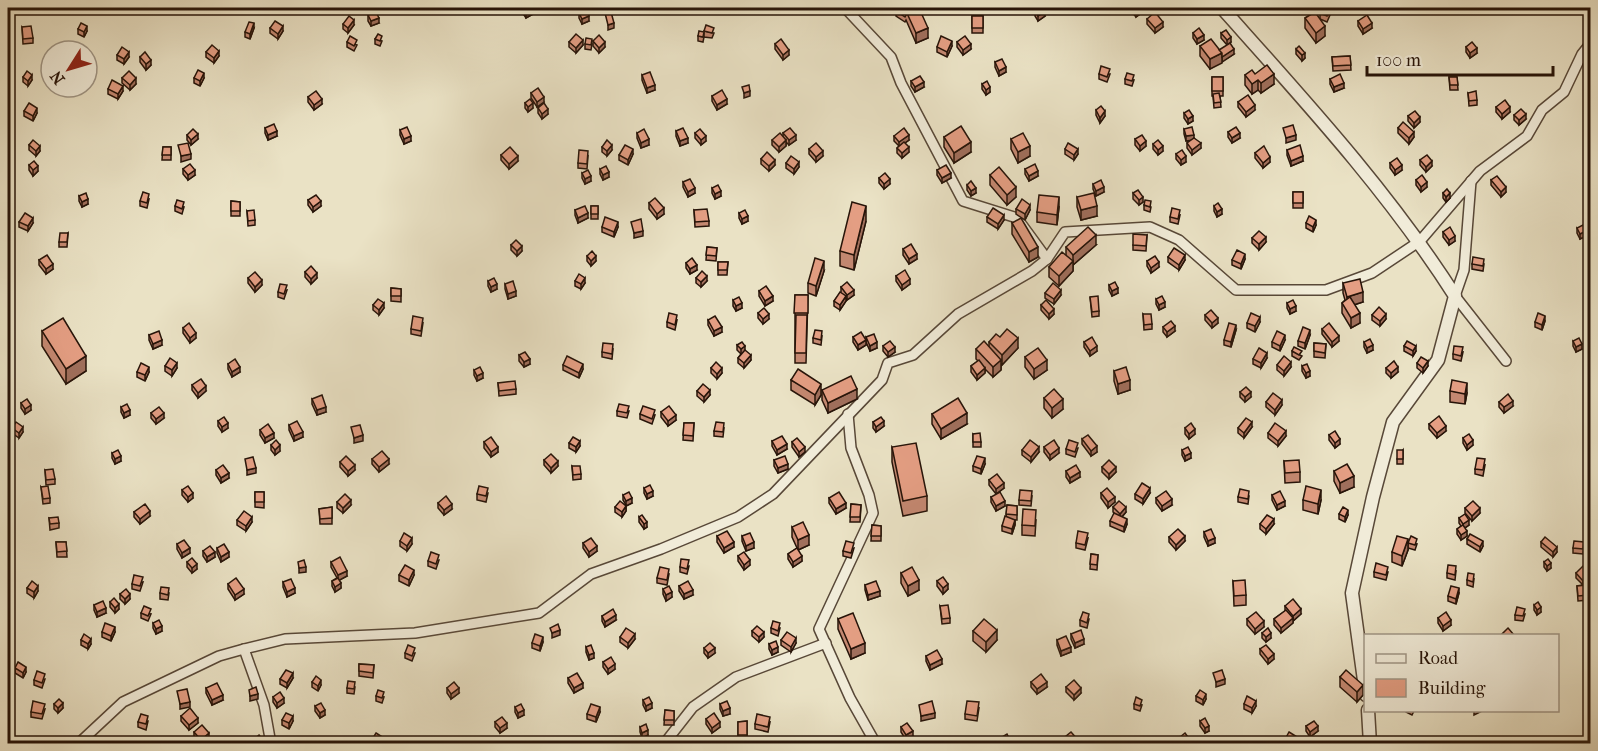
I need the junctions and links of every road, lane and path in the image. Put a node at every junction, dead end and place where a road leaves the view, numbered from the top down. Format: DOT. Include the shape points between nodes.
graph roads {
  1 [pos="845,8"];
  2 [pos="1222,8"];
  3 [pos="1590,44"];
  4 [pos="1471,181"];
  5 [pos="1420,242"];
  6 [pos="1047,259"];
  7 [pos="1455,296"];
  8 [pos="1506,361"];
  9 [pos="848,414"];
  10 [pos="825,643"];
  11 [pos="244,649"];
  12 [pos="1364,687"];
  13 [pos="1368,712"];
  14 [pos="78,744"];
  15 [pos="271,744"];
  16 [pos="664,744"];
  17 [pos="876,744"];
  18 [pos="1370,744"];
  1 -- 6 [label="street" via="891,57 963,201 1017,218"];
  2 -- 5 [label="street" via="1331,131"];
  3 -- 4 [label="street" via="1564,92 1542,110 1527,136"];
  4 -- 5 [label="street"];
  4 -- 7 [label="street" via="1464,270"];
  5 -- 6 [label="street" via="1372,273 1326,290 1288,292 1236,290 1179,240 1150,227 1065,232"];
  5 -- 7 [label="street"];
  6 -- 9 [label="street" via="958,314 913,355 888,363 882,380"];
  7 -- 8 [label="street"];
  7 -- 12 [label="street" via="1438,360 1393,422 1373,497 1352,593"];
  9 -- 10 [label="street" via="851,448 873,513 819,629"];
  9 -- 11 [label="street" via="773,494 738,517 591,574 539,613 415,633 285,639"];
  10 -- 16 [label="street" via="736,678 693,707"];
  10 -- 17 [label="street"];
  11 -- 14 [label="street" via="219,656 123,702"];
  11 -- 15 [label="street" via="264,705"];
  13 -- 18 [label="street"];
}
